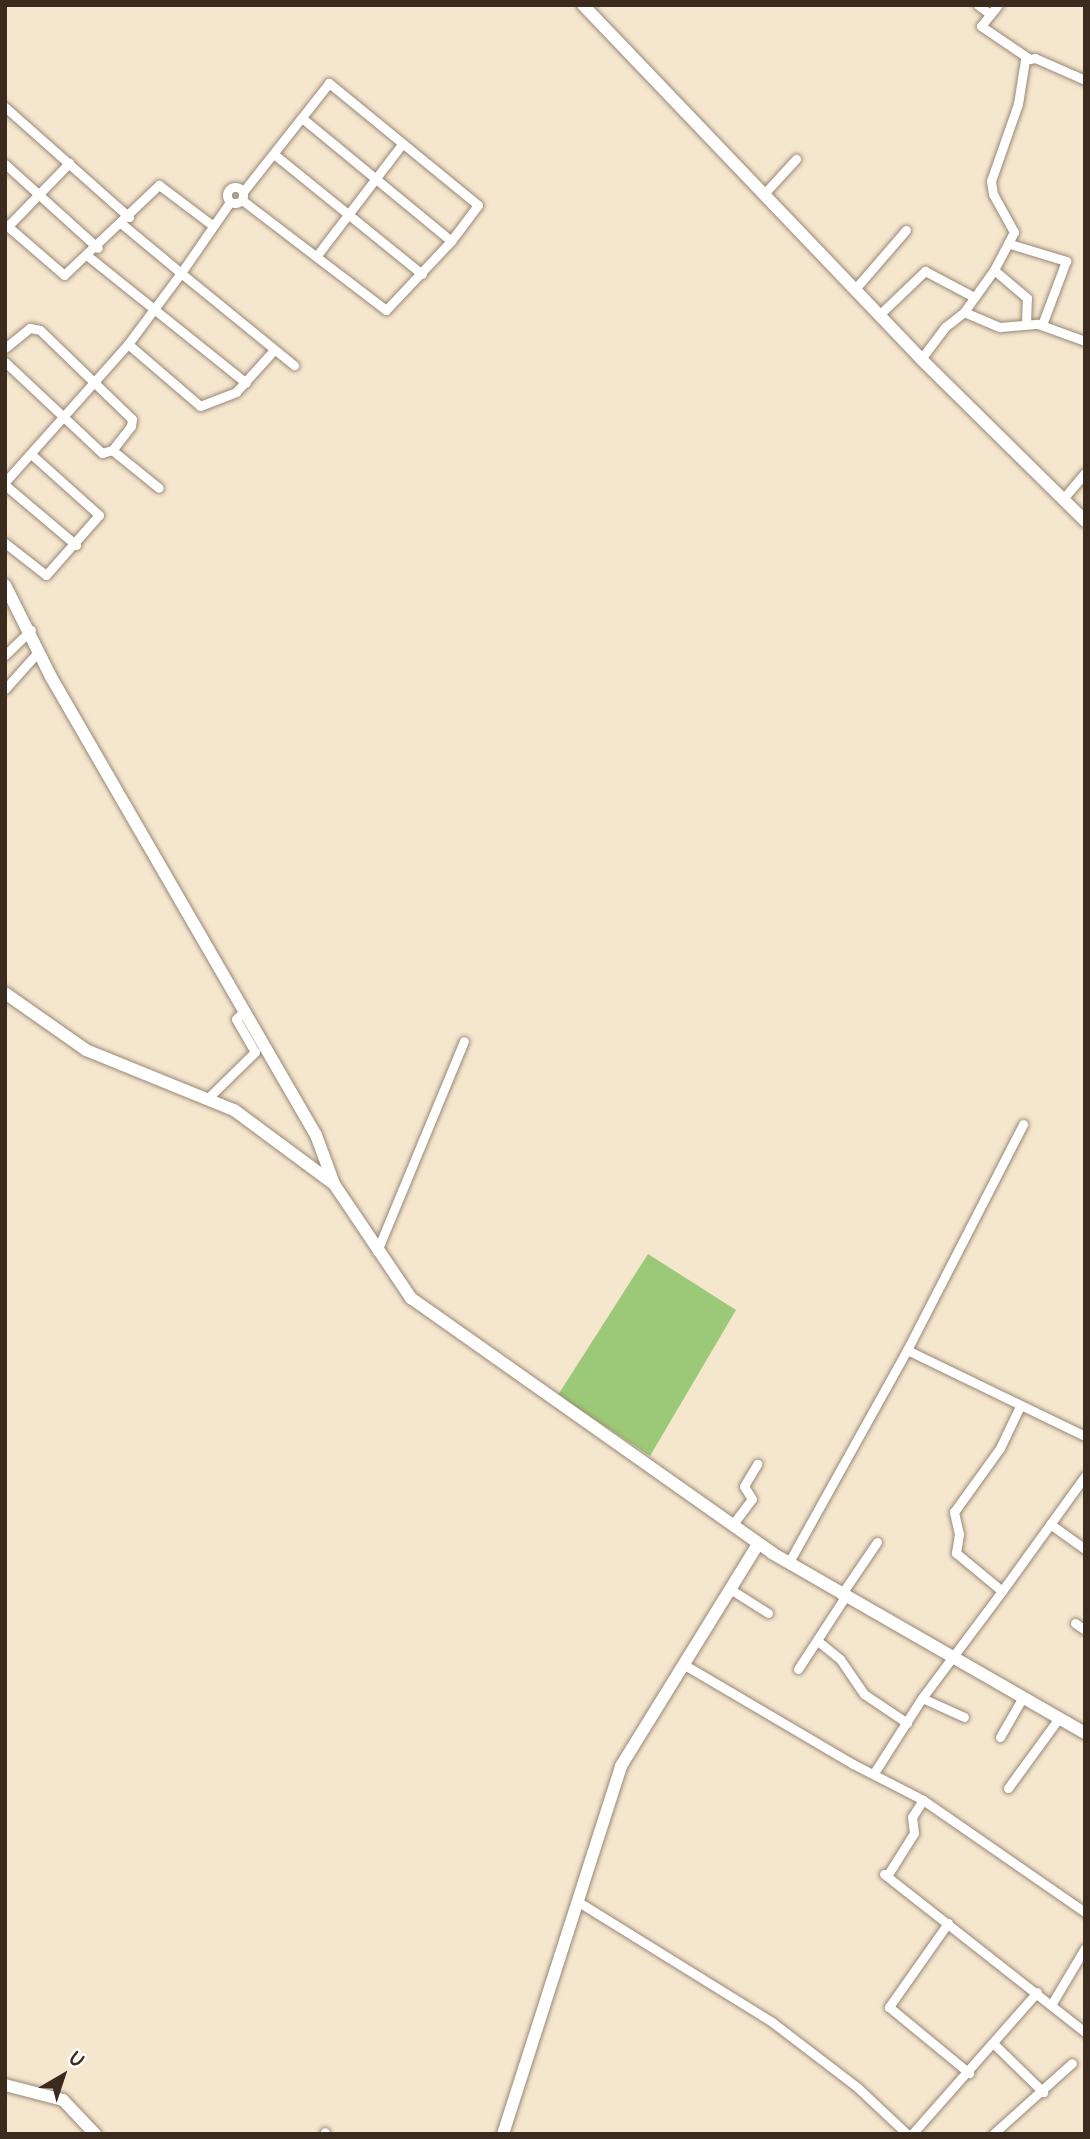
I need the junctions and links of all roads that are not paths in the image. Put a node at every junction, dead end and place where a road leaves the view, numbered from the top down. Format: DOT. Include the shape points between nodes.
graph roads {
  1 [pos="583,5"];
  2 [pos="978,5"];
  3 [pos="998,5"];
  4 [pos="990,14"];
  5 [pos="1028,58"];
  6 [pos="1085,80"];
  7 [pos="5,107"];
  8 [pos="302,118"];
  9 [pos="402,144"];
  10 [pos="275,155"];
  11 [pos="796,159"];
  12 [pos="69,163"];
  13 [pos="5,164"];
  14 [pos="376,180"];
  15 [pos="39,194"];
  16 [pos="763,195"];
  17 [pos="243,196"];
  18 [pos="230,202"];
  19 [pos="351,214"];
  20 [pos="125,220"];
  21 [pos="7,225"];
  22 [pos="212,225"];
  23 [pos="905,230"];
  24 [pos="451,241"];
  25 [pos="1010,244"];
  26 [pos="98,248"];
  27 [pos="318,254"];
  28 [pos="89,257"];
  29 [pos="995,271"];
  30 [pos="181,273"];
  31 [pos="422,274"];
  32 [pos="855,289"];
  33 [pos="974,298"];
  34 [pos="156,309"];
  35 [pos="964,312"];
  36 [pos="879,315"];
  37 [pos="1026,324"];
  38 [pos="1042,325"];
  39 [pos="1085,341"];
  40 [pos="128,344"];
  41 [pos="5,348"];
  42 [pos="274,350"];
  43 [pos="921,359"];
  44 [pos="5,362"];
  45 [pos="293,365"];
  46 [pos="246,383"];
  47 [pos="93,386"];
  48 [pos="64,418"];
  49 [pos="112,450"];
  50 [pos="31,454"];
  51 [pos="1085,473"];
  52 [pos="5,484"];
  53 [pos="159,488"];
  54 [pos="1063,499"];
  55 [pos="1085,521"];
  56 [pos="5,543"];
  57 [pos="75,545"];
  58 [pos="5,584"];
  59 [pos="31,630"];
  60 [pos="38,652"];
  61 [pos="5,655"];
  62 [pos="5,689"];
  63 [pos="5,993"];
  64 [pos="244,1012"];
  65 [pos="464,1041"];
  66 [pos="208,1098"];
  67 [pos="1023,1125"];
  68 [pos="334,1184"];
  69 [pos="377,1251"];
  70 [pos="907,1350"];
  71 [pos="1020,1406"];
  72 [pos="1085,1436"];
  73 [pos="757,1464"];
  74 [pos="1085,1476"];
  75 [pos="1050,1524"];
  76 [pos="735,1526"];
  77 [pos="755,1541"];
  78 [pos="877,1542"];
  79 [pos="1085,1549"];
  80 [pos="789,1562"];
  81 [pos="730,1589"];
  82 [pos="1002,1591"];
  83 [pos="843,1596"];
  84 [pos="768,1613"];
  85 [pos="1075,1623"];
  86 [pos="1085,1630"];
  87 [pos="819,1642"];
  88 [pos="954,1658"];
  89 [pos="683,1664"];
  90 [pos="798,1669"];
  91 [pos="1023,1697"];
  92 [pos="922,1698"];
  93 [pos="964,1717"];
  94 [pos="1059,1718"];
  95 [pos="907,1723"];
  96 [pos="1085,1733"];
  97 [pos="1000,1737"];
  98 [pos="874,1773"];
  99 [pos="1008,1788"];
  100 [pos="923,1800"];
  101 [pos="577,1901"];
  102 [pos="1085,1912"];
  103 [pos="948,1923"];
  104 [pos="1085,1948"];
  105 [pos="1037,1992"];
  106 [pos="1051,2005"];
  107 [pos="1085,2032"];
  108 [pos="994,2045"];
  109 [pos="1072,2063"];
  110 [pos="969,2073"];
  111 [pos="5,2085"];
  112 [pos="1043,2092"];
  113 [pos="94,2134"];
  114 [pos="503,2134"];
  115 [pos="906,2134"];
  116 [pos="912,2134"];
  117 [pos="993,2134"];
  1 -- 16 [label="street"];
  2 -- 4 [label="street"];
  3 -- 4 [label="street"];
  4 -- 5 [label="street" via="982,27"];
  5 -- 6 [label="street"];
  5 -- 25 [label="street" via="991,181 993,194 1014,229"];
  7 -- 12 [label="street"];
  8 -- 9 [label="street" via="331,83"];
  8 -- 10 [label="street"];
  8 -- 14 [label="street"];
  9 -- 14 [label="street"];
  9 -- 24 [label="street" via="477,204"];
  10 -- 17 [label="street"];
  10 -- 19 [label="street"];
  11 -- 16 [label="street"];
  12 -- 15 [label="street"];
  12 -- 20 [label="street"];
  13 -- 15 [label="street"];
  14 -- 19 [label="street"];
  14 -- 24 [label="street"];
  15 -- 21 [label="street"];
  15 -- 26 [label="street"];
  16 -- 32 [label="street"];
  17 -- 18 [label="street"];
  17 -- 18 [label="street" via="230,188"];
  17 -- 27 [label="street"];
  18 -- 22 [label="street"];
  19 -- 27 [label="street"];
  19 -- 31 [label="street"];
  20 -- 22 [label="street" via="156,187 164,186"];
  20 -- 26 [label="street"];
  20 -- 30 [label="street"];
  21 -- 28 [label="street" via="64,275"];
  22 -- 30 [label="street"];
  23 -- 32 [label="street"];
  24 -- 31 [label="street"];
  25 -- 29 [label="street"];
  25 -- 38 [label="street" via="1066,261"];
  26 -- 28 [label="street"];
  27 -- 31 [label="street" via="385,309"];
  28 -- 34 [label="street"];
  29 -- 33 [label="street"];
  29 -- 37 [label="street" via="1027,298"];
  30 -- 34 [label="street"];
  30 -- 42 [label="street"];
  32 -- 36 [label="street"];
  33 -- 35 [label="street"];
  33 -- 36 [label="street" via="925,271"];
  34 -- 40 [label="street"];
  34 -- 46 [label="street"];
  35 -- 37 [label="street" via="1000,327"];
  35 -- 43 [label="street" via="944,327"];
  36 -- 43 [label="street"];
  37 -- 38 [label="street"];
  38 -- 39 [label="street"];
  40 -- 46 [label="street" via="198,405 236,392"];
  40 -- 47 [label="street"];
  41 -- 47 [label="street" via="34,327"];
  42 -- 45 [label="street"];
  42 -- 46 [label="street"];
  43 -- 54 [label="street"];
  44 -- 48 [label="street"];
  47 -- 48 [label="street"];
  47 -- 49 [label="street" via="133,422"];
  48 -- 49 [label="street" via="102,453"];
  48 -- 50 [label="street"];
  49 -- 53 [label="street"];
  50 -- 52 [label="street"];
  50 -- 57 [label="street" via="100,512"];
  51 -- 54 [label="street"];
  52 -- 57 [label="street"];
  54 -- 55 [label="street"];
  56 -- 57 [label="street" via="46,575"];
  58 -- 59 [label="street"];
  59 -- 60 [label="street"];
  59 -- 61 [label="street"];
  60 -- 62 [label="street"];
  60 -- 64 [label="street"];
  63 -- 66 [label="street" via="86,1050"];
  64 -- 66 [label="street" via="236,1019 255,1052"];
  64 -- 68 [label="street" via="316,1135"];
  65 -- 69 [label="street"];
  66 -- 68 [label="street" via="234,1110"];
  67 -- 70 [label="street"];
  68 -- 69 [label="street"];
  69 -- 76 [label="street" via="411,1298"];
  70 -- 71 [label="street"];
  70 -- 80 [label="street"];
  71 -- 72 [label="street"];
  71 -- 82 [label="street" via="1000,1448 954,1512 956,1553"];
  73 -- 76 [label="street" via="744,1486 752,1500"];
  74 -- 75 [label="street"];
  75 -- 79 [label="street"];
  75 -- 82 [label="street"];
  76 -- 77 [label="street"];
  77 -- 80 [label="street"];
  77 -- 81 [label="street"];
  78 -- 83 [label="street"];
  80 -- 83 [label="street"];
  81 -- 84 [label="street"];
  81 -- 89 [label="street"];
  82 -- 88 [label="street" via="978,1618"];
  83 -- 87 [label="street"];
  83 -- 88 [label="street"];
  85 -- 86 [label="street"];
  87 -- 90 [label="street"];
  87 -- 95 [label="street" via="840,1659 864,1694"];
  88 -- 91 [label="street"];
  88 -- 92 [label="street"];
  89 -- 98 [label="street"];
  89 -- 101 [label="street" via="621,1766"];
  91 -- 94 [label="street"];
  91 -- 97 [label="street"];
  92 -- 93 [label="street"];
  92 -- 95 [label="street"];
  94 -- 96 [label="street"];
  94 -- 99 [label="street"];
  95 -- 98 [label="street"];
  98 -- 100 [label="street"];
  100 -- 102 [label="street"];
  100 -- 103 [label="street" via="912,1817 914,1833 886,1875"];
  101 -- 114 [label="street"];
  101 -- 115 [label="street" via="772,2022 857,2087"];
  103 -- 105 [label="street"];
  103 -- 110 [label="street" via="889,2007"];
  104 -- 106 [label="street"];
  105 -- 106 [label="street"];
  105 -- 108 [label="street"];
  106 -- 107 [label="street"];
  108 -- 110 [label="street"];
  108 -- 112 [label="street"];
  109 -- 112 [label="street"];
  110 -- 116 [label="street"];
  111 -- 113 [label="street" via="63,2100"];
  112 -- 117 [label="street"];
}
